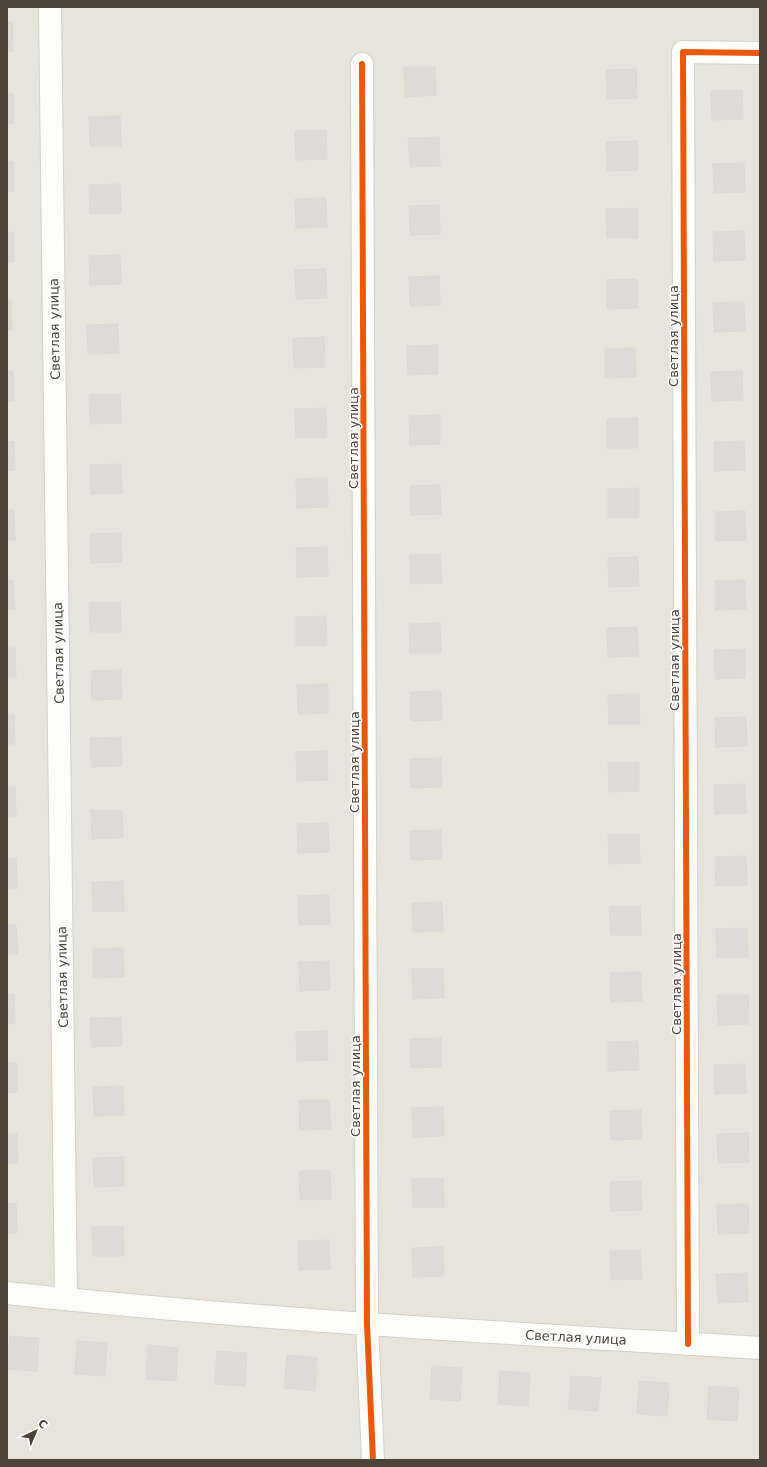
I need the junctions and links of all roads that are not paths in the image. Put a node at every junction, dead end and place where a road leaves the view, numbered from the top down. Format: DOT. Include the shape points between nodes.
graph roads {
  1 [pos="50,7"];
  2 [pos="760,54"];
  3 [pos="362,64"];
  4 [pos="7,1293"];
  5 [pos="66,1299"];
  6 [pos="367,1324"];
  7 [pos="688,1344"];
  8 [pos="760,1348"];
  9 [pos="373,1460"];
  1 -- 5 [label="street, Светлая улица"];
  2 -- 7 [label="street, Светлая улица" via="683,52"];
  3 -- 6 [label="street, Светлая улица"];
  4 -- 5 [label="street, Светлая улица"];
  5 -- 6 [label="street, Светлая улица"];
  6 -- 7 [label="street, Светлая улица"];
  6 -- 9 [label="street, Светлая улица"];
  7 -- 8 [label="street, Светлая улица"];
}
